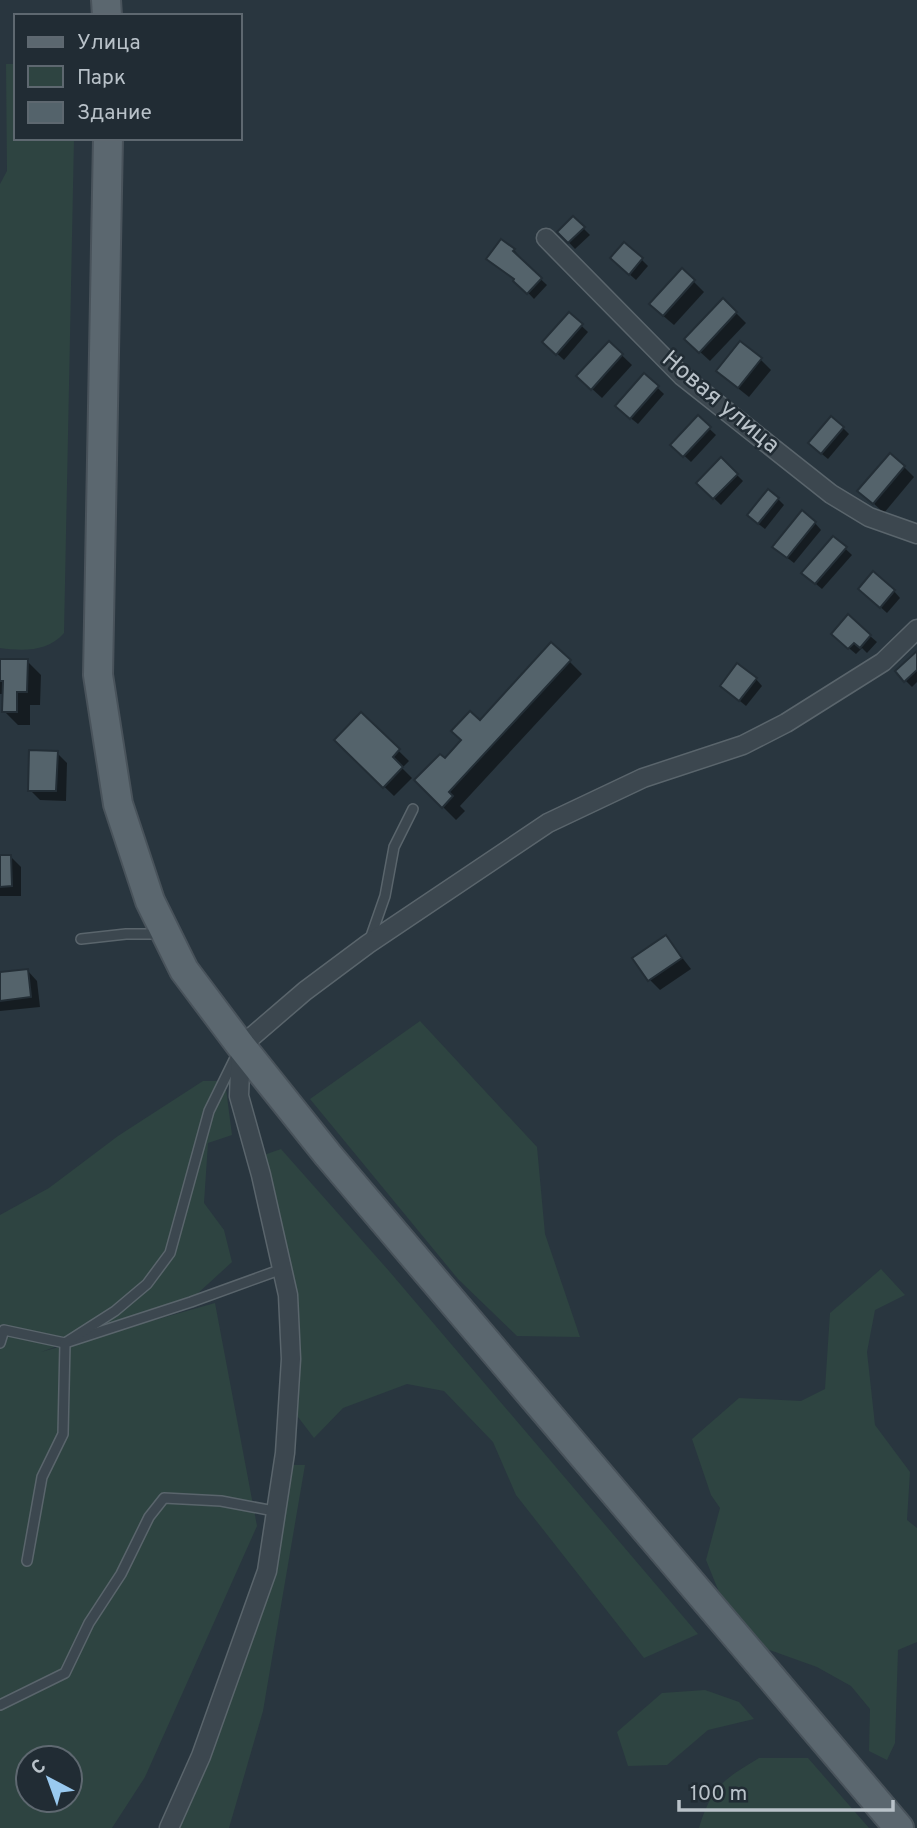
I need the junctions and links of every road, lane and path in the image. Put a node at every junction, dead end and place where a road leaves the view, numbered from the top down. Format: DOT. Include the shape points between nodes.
graph roads {
  1 [pos="108,140"];
  2 [pos="546,238"];
  3 [pos="917,534"];
  4 [pos="917,629"];
  5 [pos="413,809"];
  6 [pos="167,934"];
  7 [pos="81,939"];
  8 [pos="368,944"];
  9 [pos="241,1046"];
  10 [pos="282,1269"];
  11 [pos="0,1343"];
  12 [pos="65,1343"];
  13 [pos="274,1511"];
  14 [pos="27,1560"];
  15 [pos="0,1705"];
  16 [pos="169,1828"];
  17 [pos="899,1828"];
  1 -- 6 [label="main road" via="98,675 118,804 150,901"];
  2 -- 3 [label="street, Новая улица" via="703,393 831,494 869,517"];
  4 -- 8 [label="street" via="883,662 786,723 743,745 643,779 548,823"];
  5 -- 8 [label="lane" via="394,847 385,896"];
  6 -- 7 [label="lane"];
  6 -- 9 [label="main road" via="184,970"];
  8 -- 9 [label="street"];
  9 -- 10 [label="street" via="239,1096"];
  9 -- 12 [label="lane" via="209,1111 170,1253 148,1284"];
  9 -- 17 [label="main road" via="328,1155"];
  10 -- 12 [label="lane"];
  10 -- 13 [label="street" via="291,1359 285,1453"];
  11 -- 12 [label="lane" via="4,1330"];
  12 -- 14 [label="lane" via="62,1434 42,1477"];
  13 -- 15 [label="lane" via="221,1501 164,1498 89,1622 65,1673"];
  13 -- 16 [label="street" via="267,1571 201,1756"];
}
